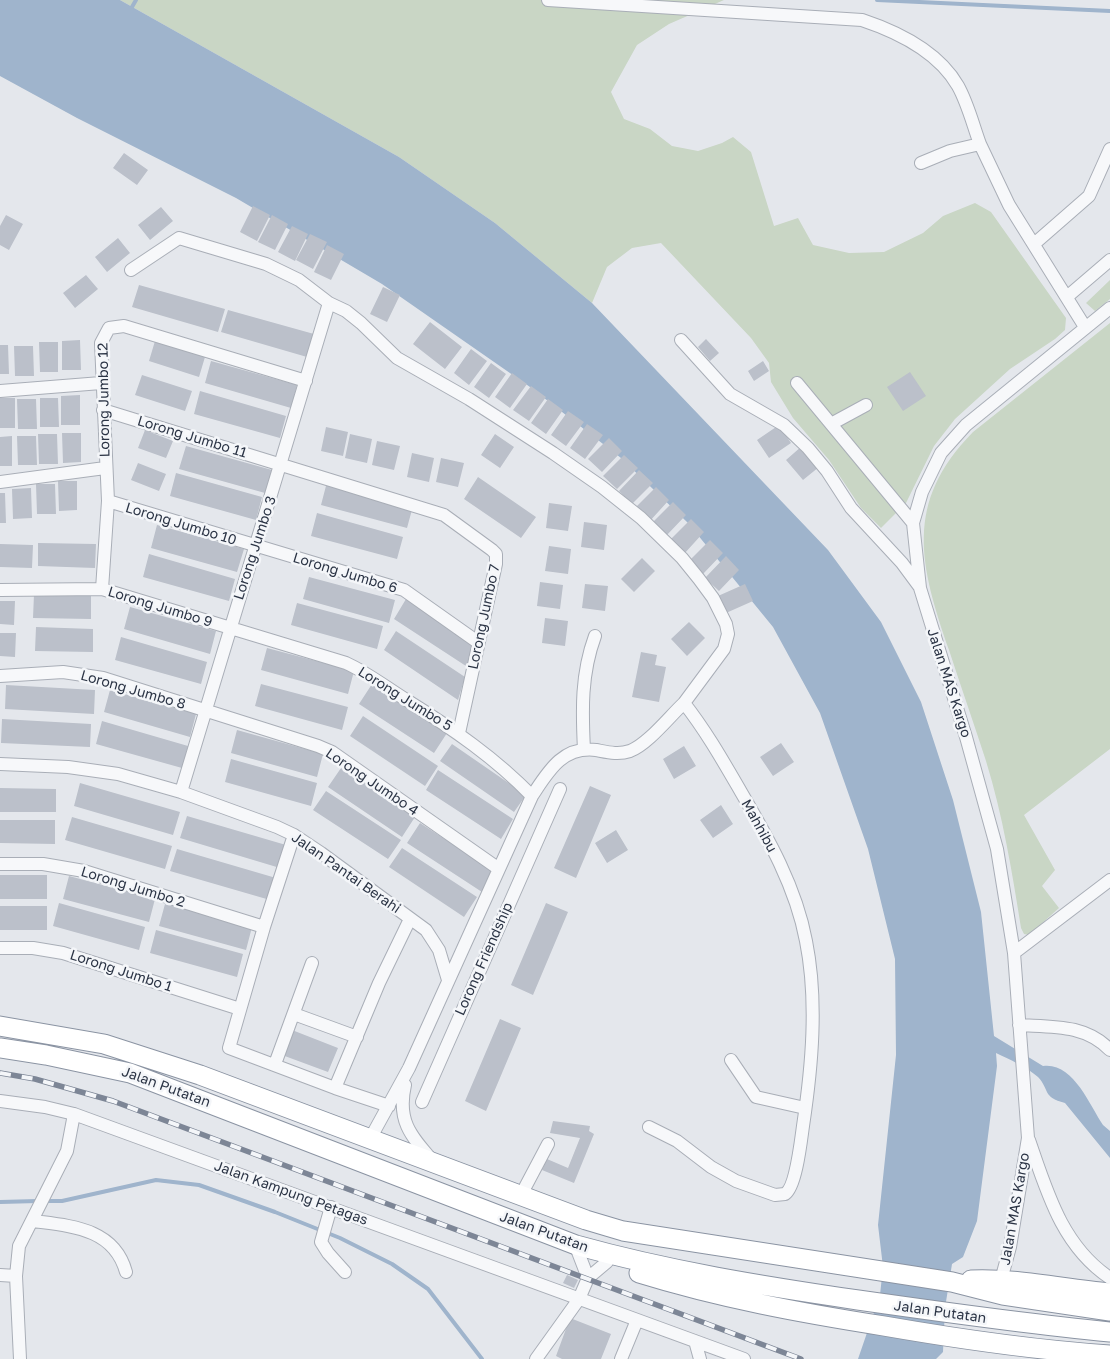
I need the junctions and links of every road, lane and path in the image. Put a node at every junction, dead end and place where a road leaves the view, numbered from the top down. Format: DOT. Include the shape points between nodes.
graph roads {
  1 [pos="548,0"];
  2 [pos="734,6"];
  3 [pos="980,144"];
  4 [pos="1110,149"];
  5 [pos="921,163"];
  6 [pos="1034,244"];
  7 [pos="1110,260"];
  8 [pos="131,270"];
  9 [pos="1068,296"];
  10 [pos="329,303"];
  11 [pos="1110,310"];
  12 [pos="1085,327"];
  13 [pos="681,340"];
  14 [pos="306,381"];
  15 [pos="797,383"];
  16 [pos="101,384"];
  17 [pos="0,392"];
  18 [pos="866,405"];
  19 [pos="103,410"];
  20 [pos="831,424"];
  21 [pos="282,464"];
  22 [pos="105,468"];
  23 [pos="0,482"];
  24 [pos="108,501"];
  25 [pos="913,523"];
  26 [pos="255,546"];
  27 [pos="920,588"];
  28 [pos="102,589"];
  29 [pos="0,590"];
  30 [pos="229,628"];
  31 [pos="595,636"];
  32 [pos="479,643"];
  33 [pos="0,676"];
  34 [pos="684,703"];
  35 [pos="204,710"];
  36 [pos="459,733"];
  37 [pos="584,750"];
  38 [pos="0,764"];
  39 [pos="560,789"];
  40 [pos="181,792"];
  41 [pos="530,801"];
  42 [pos="546,817"];
  43 [pos="294,835"];
  44 [pos="0,864"];
  45 [pos="499,870"];
  46 [pos="1110,880"];
  47 [pos="410,919"];
  48 [pos="264,927"];
  49 [pos="0,948"];
  50 [pos="1014,953"];
  51 [pos="312,963"];
  52 [pos="448,980"];
  53 [pos="240,1009"];
  54 [pos="294,1014"];
  55 [pos="1019,1025"];
  56 [pos="0,1026"];
  57 [pos="357,1037"];
  58 [pos="0,1048"];
  59 [pos="1110,1050"];
  60 [pos="732,1060"];
  61 [pos="275,1064"];
  62 [pos="409,1068"];
  63 [pos="336,1088"];
  64 [pos="0,1101"];
  65 [pos="422,1102"];
  66 [pos="389,1106"];
  67 [pos="806,1108"];
  68 [pos="74,1114"];
  69 [pos="649,1127"];
  70 [pos="1028,1138"];
  71 [pos="370,1139"];
  72 [pos="548,1144"];
  73 [pos="433,1162"];
  74 [pos="522,1195"];
  75 [pos="329,1212"];
  76 [pos="34,1221"];
  77 [pos="553,1236"];
  78 [pos="578,1252"];
  79 [pos="607,1262"];
  80 [pos="126,1272"];
  81 [pos="345,1272"];
  82 [pos="0,1275"];
  83 [pos="16,1276"];
  84 [pos="588,1278"];
  85 [pos="1110,1278"];
  86 [pos="1001,1280"];
  87 [pos="952,1282"];
  88 [pos="1110,1293"];
  89 [pos="579,1299"];
  90 [pos="1101,1310"];
  91 [pos="637,1320"];
  92 [pos="1101,1331"];
  93 [pos="695,1341"];
  94 [pos="1110,1355"];
  95 [pos="20,1359"];
  96 [pos="536,1359"];
  97 [pos="621,1359"];
  98 [pos="700,1359"];
  99 [pos="744,1359"];
  1 -- 2 [label="street"];
  2 -- 3 [label="street" via="846,17 900,35 919,46 947,70 958,86"];
  3 -- 5 [label="street" via="950,151"];
  3 -- 6 [label="street" via="1009,204"];
  4 -- 6 [label="street" via="1089,196"];
  6 -- 9 [label="street"];
  7 -- 9 [label="street"];
  8 -- 10 [label="street" via="179,238 282,271"];
  9 -- 12 [label="street"];
  10 -- 14 [label="street, Lorong Jumbo 3"];
  10 -- 34 [label="street" via="361,323 397,358 469,399 583,473 629,508 682,558 713,598 728,634 724,649"];
  11 -- 12 [label="street, Jalan MAS Kargo"];
  12 -- 25 [label="street, Jalan MAS Kargo" via="953,439 931,472"];
  13 -- 27 [label="street" via="730,394 784,426 808,448 851,508 902,563"];
  14 -- 16 [label="street, Lorong Jumbo 12" via="208,350 116,326 109,328 101,344"];
  14 -- 21 [label="street, Lorong Jumbo 3"];
  15 -- 20 [label="street"];
  16 -- 17 [label="street"];
  16 -- 19 [label="street, Lorong Jumbo 12"];
  18 -- 20 [label="street"];
  19 -- 21 [label="street, Lorong Jumbo 11"];
  19 -- 22 [label="street, Lorong Jumbo 12"];
  20 -- 25 [label="street"];
  21 -- 26 [label="street, Lorong Jumbo 3"];
  21 -- 32 [label="street, Lorong Jumbo 7" via="444,515 492,550 496,554 496,564"];
  22 -- 23 [label="street"];
  22 -- 24 [label="street, Lorong Jumbo 12"];
  24 -- 26 [label="street, Lorong Jumbo 10"];
  24 -- 28 [label="street, Lorong Jumbo 12"];
  25 -- 27 [label="street, Jalan MAS Kargo"];
  26 -- 30 [label="street, Lorong Jumbo 3"];
  26 -- 32 [label="street, Lorong Jumbo 6" via="404,590"];
  27 -- 50 [label="street, Jalan MAS Kargo" via="992,828"];
  28 -- 29 [label="street, Lorong Jumbo 9"];
  28 -- 30 [label="street, Lorong Jumbo 9"];
  30 -- 35 [label="street, Lorong Jumbo 3"];
  30 -- 36 [label="street, Lorong Jumbo 5" via="361,670"];
  31 -- 37 [label="street" via="587,656 583,685"];
  32 -- 36 [label="street, Lorong Jumbo 7"];
  33 -- 35 [label="street, Lorong Jumbo 8" via="63,672 89,675"];
  34 -- 37 [label="street" via="637,748 621,753"];
  34 -- 67 [label="street, Mahhibu" via="708,736 761,827 799,914 806,940 812,997"];
  35 -- 40 [label="street, Lorong Jumbo 3"];
  35 -- 45 [label="street, Lorong Jumbo 4" via="332,752"];
  36 -- 41 [label="street, Lorong Jumbo 5" via="498,764"];
  37 -- 41 [label="street" via="567,755 553,765"];
  38 -- 40 [label="street, Jalan Pantai Berahi" via="102,771"];
  39 -- 42 [label="street, Lorong Friendship"];
  40 -- 43 [label="street, Jalan Pantai Berahi"];
  41 -- 42 [label="street"];
  41 -- 45 [label="street"];
  42 -- 65 [label="street, Lorong Friendship"];
  43 -- 47 [label="street, Jalan Pantai Berahi"];
  43 -- 48 [label="street"];
  44 -- 48 [label="street, Lorong Jumbo 2" via="43,864 84,871"];
  45 -- 52 [label="street"];
  46 -- 50 [label="street"];
  47 -- 52 [label="street, Jalan Pantai Berahi" via="426,930 439,950"];
  47 -- 57 [label="street"];
  48 -- 53 [label="street"];
  49 -- 53 [label="street, Lorong Jumbo 1" via="33,948 63,953"];
  50 -- 55 [label="street, Jalan MAS Kargo"];
  51 -- 54 [label="street"];
  52 -- 62 [label="street"];
  53 -- 61 [label="street" via="229,1048"];
  54 -- 57 [label="street"];
  54 -- 61 [label="street"];
  55 -- 59 [label="street" via="1074,1029 1097,1038"];
  55 -- 70 [label="street, Jalan MAS Kargo"];
  56 -- 71 [label="highway, Jalan Putatan" via="112,1047 200,1075"];
  57 -- 63 [label="street"];
  58 -- 77 [label="highway, Jalan Putatan" via="130,1073"];
  60 -- 67 [label="street" via="756,1096"];
  61 -- 63 [label="street"];
  62 -- 66 [label="street"];
  62 -- 73 [label="street" via="402,1098 405,1123 413,1139"];
  63 -- 66 [label="street"];
  64 -- 68 [label="street, Jalan Kampung Petagas" via="45,1106"];
  66 -- 71 [label="street"];
  67 -- 69 [label="street, Mahhibu" via="792,1186 782,1196 736,1181 711,1168 678,1141"];
  68 -- 75 [label="street, Jalan Kampung Petagas"];
  68 -- 76 [label="street" via="67,1151"];
  70 -- 85 [label="street, Jalan MAS Kargo" via="1063,1228 1080,1252"];
  70 -- 86 [label="street, Jalan MAS Kargo" via="1010,1247"];
  71 -- 73 [label="highway, Jalan Putatan"];
  72 -- 74 [label="street"];
  73 -- 74 [label="highway, Jalan Putatan"];
  74 -- 87 [label="highway, Jalan Putatan" via="623,1231"];
  75 -- 81 [label="street" via="321,1242"];
  75 -- 89 [label="street, Jalan Kampung Petagas"];
  76 -- 80 [label="street" via="82,1227 94,1233 114,1247"];
  76 -- 83 [label="street" via="19,1246"];
  77 -- 78 [label="highway"];
  77 -- 92 [label="highway, Jalan Putatan" via="657,1267 754,1285 963,1316"];
  78 -- 79 [label="highway"];
  78 -- 84 [label="street"];
  79 -- 84 [label="street"];
  79 -- 94 [label="highway" via="678,1286 748,1303 956,1338"];
  82 -- 83 [label="street"];
  83 -- 95 [label="street"];
  84 -- 89 [label="street"];
  86 -- 87 [label="highway"];
  86 -- 88 [label="highway"];
  87 -- 90 [label="highway, Jalan Putatan" via="1003,1295"];
  89 -- 91 [label="street, Jalan Kampung Petagas"];
  89 -- 96 [label="street"];
  91 -- 93 [label="street, Jalan Kampung Petagas"];
  91 -- 97 [label="street"];
  93 -- 98 [label="street"];
  93 -- 99 [label="street, Jalan Kampung Petagas"];
}
